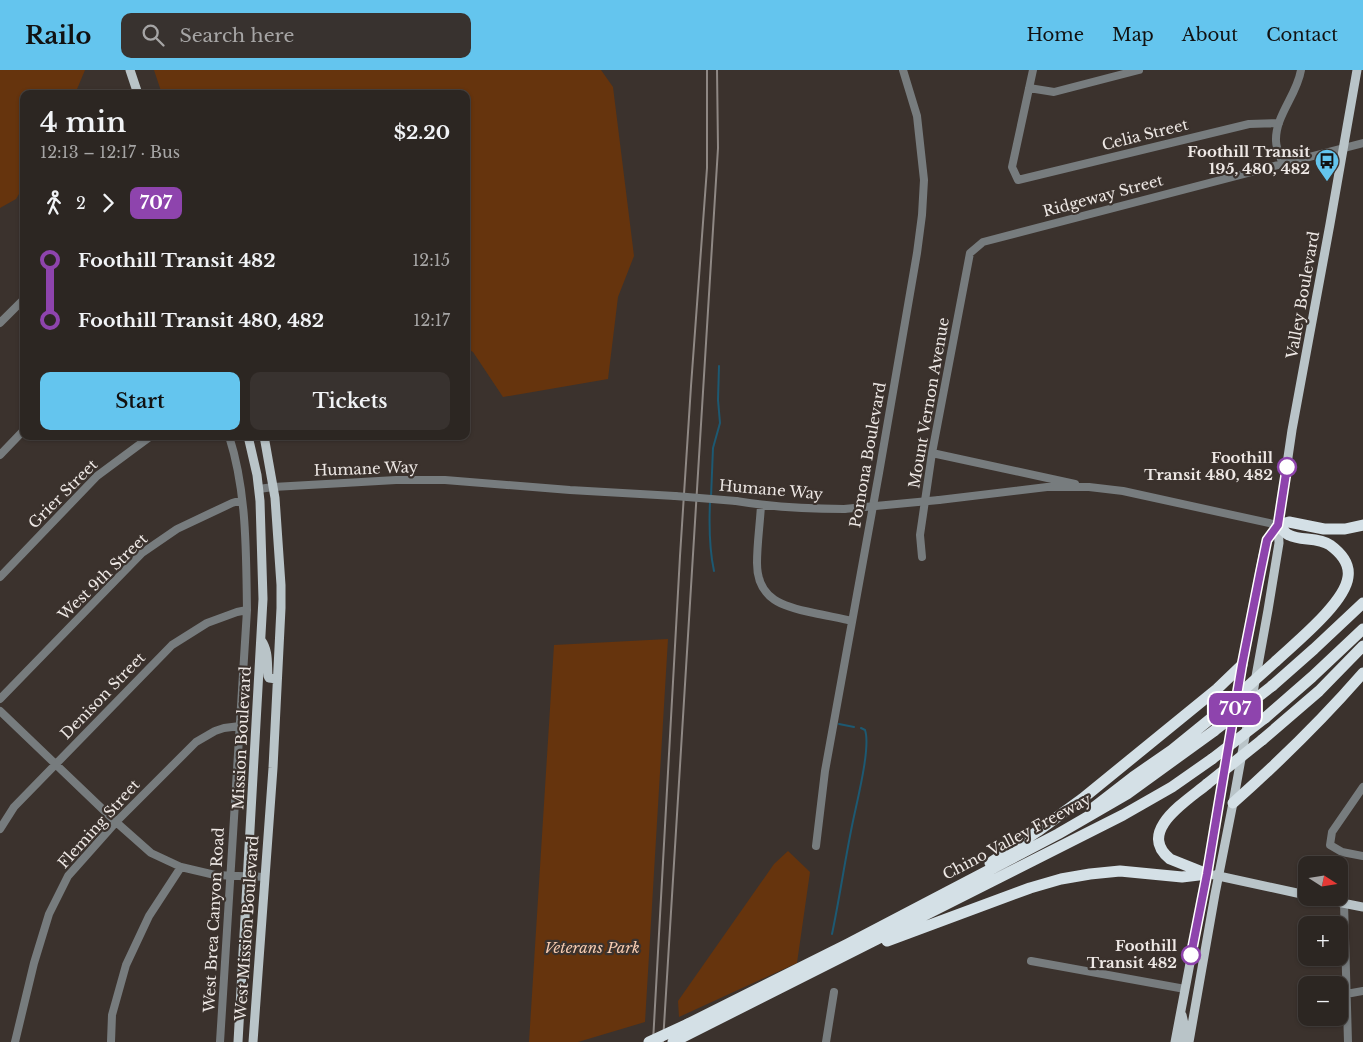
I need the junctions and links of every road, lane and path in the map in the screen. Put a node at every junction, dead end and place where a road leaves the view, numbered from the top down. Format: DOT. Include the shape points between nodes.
graph roads {
  1 [pos="130,70"];
  2 [pos="903,70"];
  3 [pos="1032,70"];
  4 [pos="1139,70"];
  5 [pos="1301,70"];
  6 [pos="1357,70"];
  7 [pos="1029,88"];
  8 [pos="137,90"];
  9 [pos="1279,123"];
  10 [pos="1363,143"];
  11 [pos="1344,148"];
  12 [pos="1282,164"];
  13 [pos="970,253"];
  14 [pos="20,302"];
  15 [pos="2,318"];
  16 [pos="20,434"];
  17 [pos="146,440"];
  18 [pos="230,440"];
  19 [pos="249,440"];
  20 [pos="265,440"];
  21 [pos="932,454"];
  22 [pos="0,455"];
  23 [pos="273,487"];
  24 [pos="1089,487"];
  25 [pos="259,489"];
  26 [pos="242,500"];
  27 [pos="761,505"];
  28 [pos="1278,525"];
  29 [pos="1363,525"];
  30 [pos="922,557"];
  31 [pos="0,577"];
  32 [pos="1363,603"];
  33 [pos="247,610"];
  34 [pos="852,621"];
  35 [pos="1363,628"];
  36 [pos="261,640"];
  37 [pos="1363,646"];
  38 [pos="1242,665"];
  39 [pos="1363,673"];
  40 [pos="277,679"];
  41 [pos="0,699"];
  42 [pos="0,711"];
  43 [pos="240,726"];
  44 [pos="56,764"];
  45 [pos="1363,787"];
  46 [pos="1234,803"];
  47 [pos="116,822"];
  48 [pos="0,829"];
  49 [pos="1058,834"];
  50 [pos="816,846"];
  51 [pos="1363,856"];
  52 [pos="181,867"];
  53 [pos="1207,874"];
  54 [pos="230,876"];
  55 [pos="248,876"];
  56 [pos="1219,876"];
  57 [pos="264,877"];
  58 [pos="1298,893"];
  59 [pos="938,897"];
  60 [pos="1348,904"];
  61 [pos="1344,906"];
  62 [pos="1363,907"];
  63 [pos="850,949"];
  64 [pos="1031,961"];
  65 [pos="1346,976"];
  66 [pos="779,983"];
  67 [pos="1185,989"];
  68 [pos="1363,991"];
  69 [pos="834,992"];
  70 [pos="1348,994"];
  71 [pos="1181,1010"];
  72 [pos="1347,1026"];
  73 [pos="15,1042"];
  74 [pos="111,1042"];
  75 [pos="220,1042"];
  76 [pos="238,1042"];
  77 [pos="253,1042"];
  78 [pos="649,1042"];
  79 [pos="673,1042"];
  80 [pos="826,1042"];
  81 [pos="1175,1042"];
  82 [pos="1182,1042"];
  83 [pos="1189,1042"];
  84 [pos="1348,1042"];
  1 -- 8 [label="main road"];
  2 -- 34 [label="street, Pomona Boulevard" via="917,116 924,180 922,215"];
  3 -- 7 [label="street"];
  4 -- 7 [label="street" via="1054,92"];
  5 -- 9 [label="street"];
  6 -- 11 [label="main road, Valley Boulevard"];
  7 -- 9 [label="street, Celia Street" via="1012,167 1018,180 1249,124"];
  9 -- 12 [label="street" via="1275,142"];
  10 -- 11 [label="street, Ridgeway Street"];
  11 -- 12 [label="street, Ridgeway Street"];
  11 -- 28 [label="main road, Valley Boulevard" via="1292,430"];
  12 -- 13 [label="street, Ridgeway Street" via="982,242"];
  13 -- 21 [label="street, Mount Vernon Avenue"];
  14 -- 15 [label="street"];
  16 -- 22 [label="street"];
  17 -- 31 [label="street, Grier Street" via="97,476"];
  18 -- 26 [label="street, West Brea Canyon Road"];
  19 -- 25 [label="main road, Mission Boulevard"];
  20 -- 23 [label="main road"];
  21 -- 24 [label="street"];
  21 -- 30 [label="street, Mount Vernon Avenue" via="920,535"];
  23 -- 25 [label="street, Humane Way"];
  23 -- 27 [label="street, Humane Way, bridge" via="445,480"];
  23 -- 40 [label="main road, West Mission Boulevard" via="281,585"];
  24 -- 27 [label="street, Humane Way, bridge" via="1047,487 844,509"];
  24 -- 28 [label="street, Humane Way" via="1123,491"];
  25 -- 36 [label="main road, Mission Boulevard" via="263,599"];
  26 -- 33 [label="street, West Brea Canyon Road"];
  26 -- 41 [label="street, West 9th Street" via="177,529 142,554"];
  27 -- 34 [label="street" via="757,564 766,593 789,608"];
  28 -- 29 [label="highway" via="1289,522 1324,529 1345,529"];
  28 -- 38 [label="main road, Valley Boulevard" via="1267,540"];
  28 -- 46 [label="main road, Valley Boulevard" via="1279,544"];
  28 -- 49 [label="highway, bridge" via="1290,536 1329,544 1347,566 1344,589 1330,608 1220,711"];
  32 -- 49 [label="highway, Chino Valley Freeway, bridge" via="1272,686 1214,731 1127,794"];
  33 -- 43 [label="street, West Brea Canyon Road"];
  33 -- 44 [label="street, Denison Street" via="207,623 172,645"];
  34 -- 50 [label="street, Pomona Boulevard" via="824,771"];
  35 -- 63 [label="highway, Chino Valley Freeway, bridge" via="1265,718 1172,787 1123,815"];
  36 -- 40 [label="main road" via="267,651 268,676"];
  36 -- 55 [label="main road, Mission Boulevard"];
  37 -- 53 [label="highway, bridge" via="1319,691 1165,821 1158,839 1166,856"];
  38 -- 53 [label="main road, Valley Boulevard"];
  38 -- 59 [label="highway" via="1082,799"];
  39 -- 46 [label="highway"];
  40 -- 57 [label="main road, West Mission Boulevard"];
  42 -- 44 [label="street"];
  43 -- 47 [label="street, Fleming Street" via="215,730 196,742"];
  43 -- 54 [label="street, West Brea Canyon Road"];
  44 -- 47 [label="street"];
  44 -- 48 [label="street, Denison Street" via="14,807"];
  45 -- 51 [label="street" via="1332,832 1330,845 1342,852"];
  46 -- 56 [label="main road, Valley Boulevard"];
  47 -- 52 [label="street" via="152,853"];
  47 -- 73 [label="street, Fleming Street" via="68,876 49,914"];
  49 -- 59 [label="highway, Chino Valley Freeway"];
  52 -- 54 [label="street"];
  52 -- 74 [label="street" via="149,916 126,965 112,1016"];
  53 -- 56 [label="main road"];
  53 -- 63 [label="highway" via="1182,876 1120,871 1060,879 881,943"];
  53 -- 67 [label="main road, Valley Boulevard"];
  54 -- 55 [label="street"];
  54 -- 75 [label="street, West Brea Canyon Road"];
  55 -- 57 [label="street"];
  55 -- 76 [label="main road, Mission Boulevard"];
  56 -- 58 [label="main road"];
  56 -- 83 [label="main road, Valley Boulevard"];
  57 -- 77 [label="main road, West Mission Boulevard"];
  59 -- 63 [label="highway, Chino Valley Freeway"];
  60 -- 62 [label="main road"];
  61 -- 65 [label="street"];
  63 -- 66 [label="highway, Chino Valley Freeway"];
  64 -- 67 [label="street"];
  66 -- 78 [label="highway, Chino Valley Freeway, bridge"];
  66 -- 79 [label="highway, Chino Valley Freeway"];
  67 -- 71 [label="main road, Valley Boulevard"];
  68 -- 70 [label="street"];
  69 -- 80 [label="street"];
  71 -- 81 [label="main road, Valley Boulevard"];
  71 -- 82 [label="main road" via="1185,1028"];
  72 -- 84 [label="street"];
}
